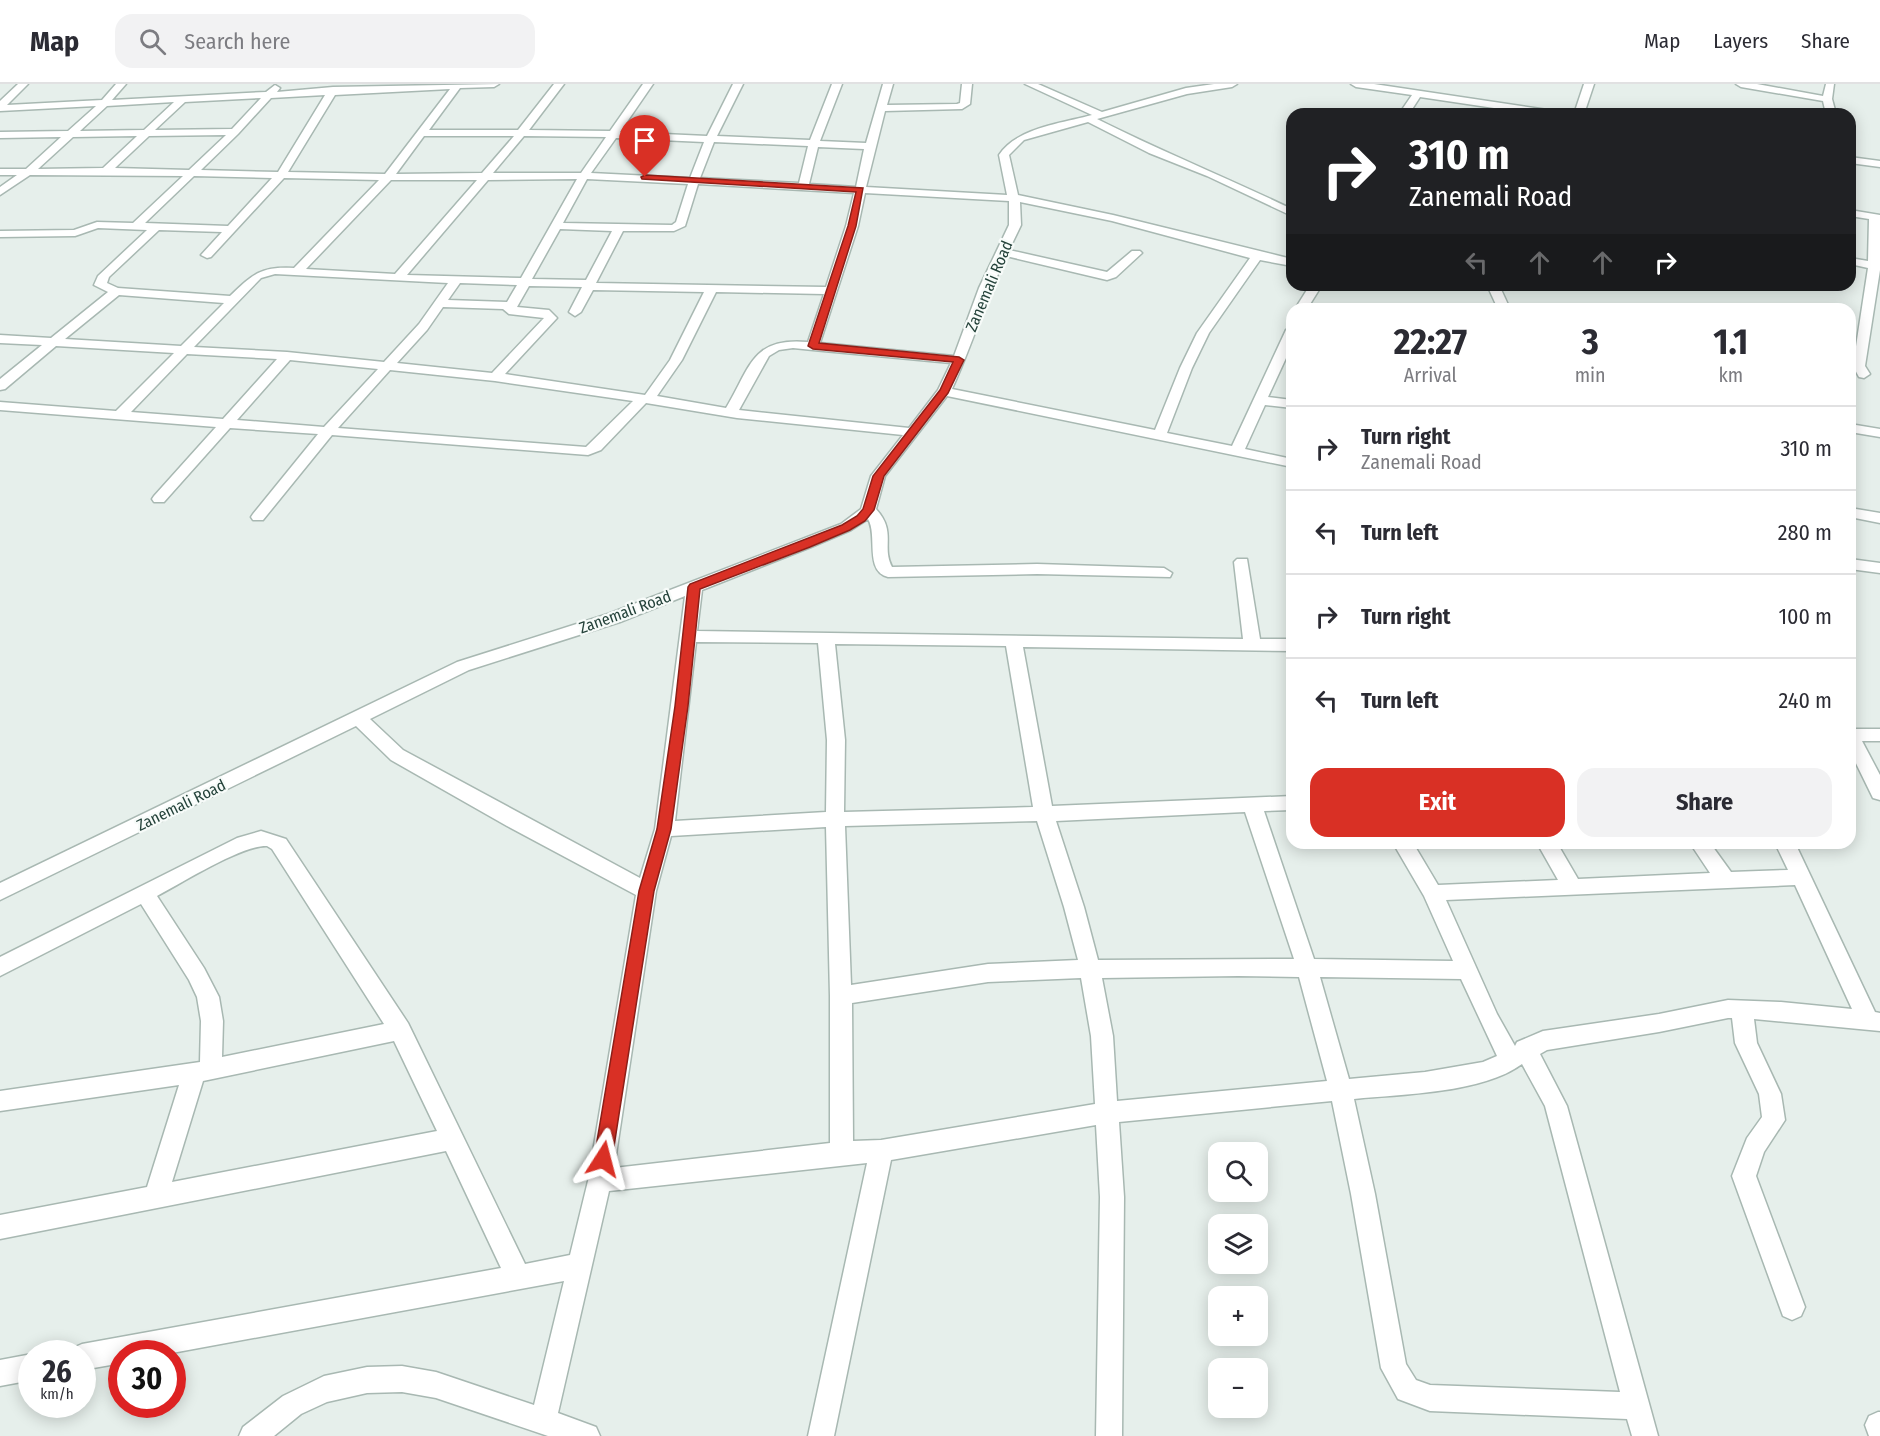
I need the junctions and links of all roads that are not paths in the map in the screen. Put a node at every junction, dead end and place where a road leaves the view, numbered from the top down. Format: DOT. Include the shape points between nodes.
graph roads {
  1 [pos="23,84"];
  2 [pos="121,84"];
  3 [pos="278,84"];
  4 [pos="494,84"];
  5 [pos="559,84"];
  6 [pos="648,84"];
  7 [pos="738,84"];
  8 [pos="837,84"];
  9 [pos="888,84"];
  10 [pos="968,84"];
  11 [pos="1030,84"];
  12 [pos="1232,84"];
  13 [pos="1356,84"];
  14 [pos="1431,84"];
  15 [pos="1589,84"];
  16 [pos="1741,84"];
  17 [pos="450,85"];
  18 [pos="1216,85"];
  19 [pos="1830,85"];
  20 [pos="333,90"];
  21 [pos="272,93"];
  22 [pos="1418,93"];
  23 [pos="1460,95"];
  24 [pos="184,98"];
  25 [pos="1827,99"];
  26 [pos="105,103"];
  27 [pos="0,107"];
  28 [pos="881,108"];
  29 [pos="1408,108"];
  30 [pos="1495,108"];
  31 [pos="1581,108"];
  32 [pos="1829,108"];
  33 [pos="1095,117"];
  34 [pos="147,132"];
  35 [pos="235,132"];
  36 [pos="422,133"];
  37 [pos="523,133"];
  38 [pos="69,134"];
  39 [pos="0,135"];
  40 [pos="611,135"];
  41 [pos="709,140"];
  42 [pos="814,144"];
  43 [pos="870,146"];
  44 [pos="1856,161"];
  45 [pos="1880,164"];
  46 [pos="29,171"];
  47 [pos="106,171"];
  48 [pos="0,172"];
  49 [pos="194,172"];
  50 [pos="281,175"];
  51 [pos="484,175"];
  52 [pos="389,176"];
  53 [pos="584,176"];
  54 [pos="694,180"];
  55 [pos="804,186"];
  56 [pos="860,189"];
  57 [pos="0,192"];
  58 [pos="1014,200"];
  59 [pos="1286,210"];
  60 [pos="1856,214"];
  61 [pos="1877,218"];
  62 [pos="136,226"];
  63 [pos="158,226"];
  64 [pos="556,226"];
  65 [pos="619,228"];
  66 [pos="232,229"];
  67 [pos="0,234"];
  68 [pos="1003,252"];
  69 [pos="1137,253"];
  70 [pos="207,255"];
  71 [pos="1257,256"];
  72 [pos="1286,262"];
  73 [pos="1856,262"];
  74 [pos="1877,266"];
  75 [pos="296,272"];
  76 [pos="398,278"];
  77 [pos="457,279"];
  78 [pos="524,282"];
  79 [pos="590,285"];
  80 [pos="712,288"];
  81 [pos="116,291"];
  82 [pos="832,291"];
  83 [pos="233,300"];
  84 [pos="440,303"];
  85 [pos="511,306"];
  86 [pos="575,312"];
  87 [pos="1874,317"];
  88 [pos="0,339"];
  89 [pos="53,342"];
  90 [pos="1286,343"];
  91 [pos="813,346"];
  92 [pos="183,351"];
  93 [pos="287,356"];
  94 [pos="959,360"];
  95 [pos="386,366"];
  96 [pos="1856,372"];
  97 [pos="1864,374"];
  98 [pos="495,377"];
  99 [pos="1878,378"];
  100 [pos="0,386"];
  101 [pos="944,391"];
  102 [pos="646,398"];
  103 [pos="1260,400"];
  104 [pos="1286,403"];
  105 [pos="0,406"];
  106 [pos="731,412"];
  107 [pos="119,416"];
  108 [pos="224,423"];
  109 [pos="1856,429"];
  110 [pos="328,431"];
  111 [pos="912,432"];
  112 [pos="1880,433"];
  113 [pos="1161,434"];
  114 [pos="1237,451"];
  115 [pos="1286,462"];
  116 [pos="159,499"];
  117 [pos="868,510"];
  118 [pos="1856,514"];
  119 [pos="258,517"];
  120 [pos="1880,518"];
  121 [pos="1242,562"];
  122 [pos="1856,565"];
  123 [pos="1880,568"];
  124 [pos="1164,573"];
  125 [pos="694,587"];
  126 [pos="689,636"];
  127 [pos="826,640"];
  128 [pos="1014,643"];
  129 [pos="1252,644"];
  130 [pos="1286,645"];
  131 [pos="360,719"];
  132 [pos="1856,735"];
  133 [pos="1880,735"];
  134 [pos="1856,747"];
  135 [pos="1880,793"];
  136 [pos="1286,803"];
  137 [pos="1252,804"];
  138 [pos="1044,814"];
  139 [pos="835,819"];
  140 [pos="664,829"];
  141 [pos="1407,849"];
  142 [pos="1550,849"];
  143 [pos="1704,849"];
  144 [pos="1788,849"];
  145 [pos="1802,877"];
  146 [pos="1725,879"];
  147 [pos="1573,888"];
  148 [pos="646,891"];
  149 [pos="0,892"];
  150 [pos="145,893"];
  151 [pos="1433,893"];
  152 [pos="0,967"];
  153 [pos="1090,968"];
  154 [pos="1308,968"];
  155 [pos="1468,970"];
  156 [pos="841,996"];
  157 [pos="1742,1010"];
  158 [pos="1874,1021"];
  159 [pos="400,1030"];
  160 [pos="1518,1055"];
  161 [pos="202,1071"];
  162 [pos="1341,1090"];
  163 [pos="0,1101"];
  164 [pos="1108,1112"];
  165 [pos="453,1138"];
  166 [pos="881,1151"];
  167 [pos="842,1153"];
  168 [pos="600,1182"];
  169 [pos="155,1198"];
  170 [pos="0,1227"];
  171 [pos="580,1266"];
  172 [pos="518,1277"];
  173 [pos="1792,1307"];
  174 [pos="96,1354"];
  175 [pos="18,1370"];
  176 [pos="0,1373"];
  177 [pos="1636,1406"];
  178 [pos="543,1421"];
  179 [pos="252,1436"];
  180 [pos="587,1436"];
  181 [pos="821,1436"];
  182 [pos="1109,1436"];
  183 [pos="1645,1436"];
  1 -- 27 [label="street"];
  2 -- 26 [label="street"];
  3 -- 21 [label="street"];
  4 -- 17 [label="street"];
  5 -- 37 [label="street"];
  6 -- 40 [label="street"];
  7 -- 41 [label="street"];
  8 -- 42 [label="street"];
  9 -- 28 [label="street"];
  10 -- 28 [label="street" via="965,104 959,107"];
  11 -- 33 [label="street"];
  12 -- 18 [label="street, Zanemali Road"];
  13 -- 22 [label="street"];
  14 -- 23 [label="street"];
  15 -- 31 [label="street"];
  16 -- 25 [label="street"];
  17 -- 20 [label="street"];
  17 -- 36 [label="street"];
  18 -- 33 [label="street, Zanemali Road"];
  19 -- 25 [label="street"];
  20 -- 21 [label="street"];
  20 -- 50 [label="street"];
  21 -- 24 [label="street"];
  21 -- 35 [label="street"];
  22 -- 23 [label="street"];
  22 -- 29 [label="street"];
  23 -- 30 [label="street"];
  24 -- 26 [label="street"];
  24 -- 34 [label="street"];
  25 -- 32 [label="street"];
  26 -- 27 [label="street"];
  26 -- 38 [label="street"];
  28 -- 43 [label="street"];
  33 -- 58 [label="street, Zanemali Road" via="1021,138 1009,147 1004,155"];
  33 -- 59 [label="street" via="1153,151"];
  34 -- 35 [label="street"];
  34 -- 38 [label="street"];
  34 -- 47 [label="street"];
  35 -- 49 [label="street"];
  36 -- 37 [label="street"];
  36 -- 52 [label="street"];
  37 -- 40 [label="street"];
  37 -- 51 [label="street"];
  38 -- 39 [label="street"];
  38 -- 46 [label="street"];
  40 -- 41 [label="street"];
  40 -- 53 [label="street"];
  41 -- 42 [label="street"];
  41 -- 54 [label="street"];
  42 -- 43 [label="street"];
  42 -- 55 [label="street"];
  43 -- 56 [label="street"];
  44 -- 45 [label="street"];
  46 -- 47 [label="street"];
  46 -- 48 [label="street"];
  46 -- 57 [label="street"];
  47 -- 49 [label="street"];
  49 -- 50 [label="street"];
  49 -- 62 [label="street"];
  50 -- 52 [label="street"];
  50 -- 66 [label="street"];
  51 -- 52 [label="street"];
  51 -- 53 [label="street"];
  51 -- 76 [label="street"];
  52 -- 75 [label="street"];
  53 -- 54 [label="street"];
  53 -- 64 [label="street"];
  54 -- 55 [label="street"];
  54 -- 65 [label="street" via="679,226"];
  55 -- 56 [label="street"];
  56 -- 58 [label="street"];
  56 -- 82 [label="street"];
  58 -- 68 [label="street, Zanemali Road" via="1016,225"];
  58 -- 71 [label="street" via="1113,218"];
  60 -- 61 [label="street"];
  61 -- 74 [label="street"];
  62 -- 63 [label="street"];
  62 -- 67 [label="street" via="97,225 75,233"];
  63 -- 66 [label="street"];
  63 -- 81 [label="street" via="100,281 100,285"];
  64 -- 65 [label="street"];
  64 -- 78 [label="street"];
  65 -- 79 [label="street"];
  66 -- 70 [label="street"];
  68 -- 69 [label="street" via="1107,276"];
  68 -- 94 [label="street, Zanemali Road" via="985,288"];
  71 -- 72 [label="street"];
  71 -- 113 [label="street" via="1203,333"];
  73 -- 74 [label="street"];
  74 -- 87 [label="street"];
  75 -- 76 [label="street"];
  75 -- 83 [label="street" via="261,273"];
  76 -- 77 [label="street"];
  77 -- 78 [label="street"];
  77 -- 84 [label="street"];
  78 -- 79 [label="street"];
  78 -- 85 [label="street"];
  79 -- 80 [label="street"];
  79 -- 86 [label="street"];
  80 -- 82 [label="street"];
  80 -- 102 [label="street" via="676,360"];
  81 -- 83 [label="street"];
  81 -- 89 [label="street"];
  82 -- 91 [label="street"];
  83 -- 92 [label="street"];
  84 -- 85 [label="street"];
  84 -- 95 [label="street"];
  85 -- 98 [label="street" via="511,312 544,313 551,318"];
  87 -- 97 [label="street" via="1859,366"];
  88 -- 89 [label="street"];
  89 -- 92 [label="street"];
  89 -- 100 [label="street"];
  90 -- 103 [label="street"];
  91 -- 94 [label="street"];
  91 -- 106 [label="street" via="779,345 769,349"];
  92 -- 93 [label="street"];
  92 -- 107 [label="street"];
  93 -- 95 [label="street"];
  93 -- 108 [label="street"];
  94 -- 101 [label="street, Zanemali Road"];
  95 -- 98 [label="street"];
  95 -- 110 [label="street"];
  96 -- 97 [label="street"];
  97 -- 99 [label="street"];
  98 -- 102 [label="street"];
  101 -- 111 [label="street, Zanemali Road"];
  101 -- 113 [label="street"];
  102 -- 106 [label="street"];
  102 -- 110 [label="street" via="588,451"];
  103 -- 104 [label="street"];
  103 -- 114 [label="street"];
  105 -- 107 [label="street"];
  106 -- 111 [label="street"];
  107 -- 108 [label="street"];
  108 -- 110 [label="street"];
  108 -- 116 [label="street"];
  109 -- 112 [label="street"];
  110 -- 119 [label="street"];
  111 -- 117 [label="street, Zanemali Road" via="878,476"];
  113 -- 114 [label="street"];
  114 -- 115 [label="street"];
  117 -- 124 [label="street" via="881,525 880,560 888,572 1037,569"];
  117 -- 125 [label="street, Zanemali Road" via="846,527"];
  118 -- 120 [label="street"];
  121 -- 129 [label="street"];
  122 -- 123 [label="street"];
  125 -- 126 [label="street"];
  125 -- 131 [label="street, Zanemali Road" via="614,618 464,666"];
  126 -- 127 [label="street"];
  126 -- 140 [label="street"];
  127 -- 128 [label="street"];
  127 -- 139 [label="street" via="835,721"];
  128 -- 129 [label="street"];
  128 -- 138 [label="street"];
  129 -- 130 [label="street"];
  131 -- 148 [label="street" via="397,755"];
  131 -- 149 [label="street, Zanemali Road"];
  132 -- 133 [label="street"];
  134 -- 135 [label="street"];
  136 -- 137 [label="street"];
  137 -- 138 [label="street"];
  137 -- 154 [label="street"];
  138 -- 139 [label="street"];
  138 -- 153 [label="street"];
  139 -- 140 [label="street"];
  139 -- 156 [label="street"];
  140 -- 148 [label="street"];
  141 -- 151 [label="street"];
  142 -- 147 [label="street"];
  143 -- 146 [label="street"];
  144 -- 145 [label="street"];
  145 -- 146 [label="street"];
  145 -- 158 [label="street"];
  146 -- 147 [label="street"];
  147 -- 151 [label="street"];
  148 -- 168 [label="street"];
  150 -- 152 [label="street"];
  150 -- 159 [label="street" via="247,841 271,838 279,844"];
  150 -- 161 [label="street" via="178,950 197,974 207,997 212,1021"];
  151 -- 155 [label="street"];
  153 -- 154 [label="street"];
  153 -- 156 [label="street" via="988,973"];
  153 -- 164 [label="street" via="1102,1036"];
  154 -- 155 [label="street"];
  154 -- 162 [label="street"];
  155 -- 160 [label="street"];
  156 -- 167 [label="street"];
  157 -- 158 [label="street"];
  157 -- 160 [label="street" via="1543,1041"];
  157 -- 173 [label="street" via="1746,1043 1770,1094 1774,1120 1755,1146 1744,1176"];
  159 -- 161 [label="street"];
  159 -- 165 [label="street"];
  160 -- 162 [label="street" via="1483,1072"];
  160 -- 177 [label="street" via="1542,1076 1556,1106"];
  161 -- 163 [label="street"];
  161 -- 169 [label="street"];
  162 -- 164 [label="street"];
  162 -- 177 [label="street" via="1394,1368 1407,1390 1430,1398"];
  164 -- 166 [label="street"];
  164 -- 182 [label="street" via="1112,1197"];
  165 -- 169 [label="street"];
  165 -- 172 [label="street"];
  166 -- 167 [label="street"];
  166 -- 181 [label="street"];
  167 -- 168 [label="street"];
  168 -- 171 [label="street"];
  169 -- 170 [label="street"];
  171 -- 172 [label="street"];
  171 -- 178 [label="street"];
  172 -- 174 [label="street"];
  175 -- 176 [label="street"];
  177 -- 183 [label="street"];
  178 -- 179 [label="street" via="436,1385 402,1379 367,1380 324,1389 303,1399"];
  178 -- 180 [label="street"];
}
